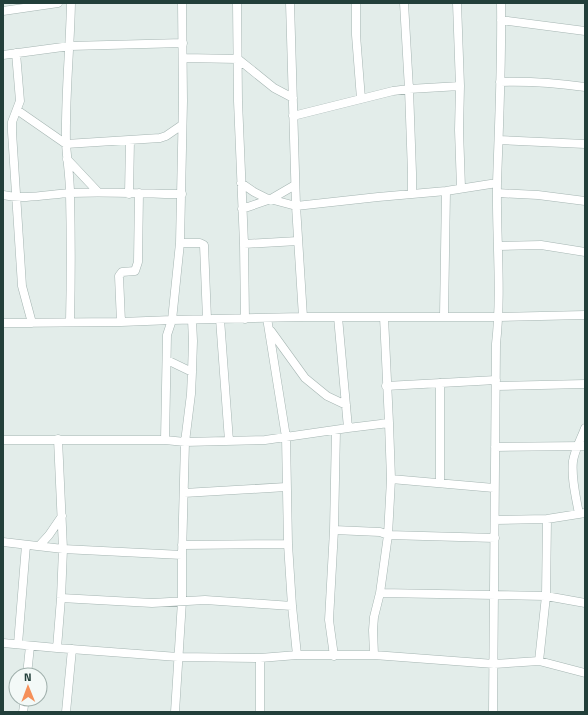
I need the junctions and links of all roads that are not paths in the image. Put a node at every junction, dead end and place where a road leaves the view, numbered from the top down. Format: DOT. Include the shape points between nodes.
graph roads {
  1 [pos="58,3"];
  2 [pos="71,3"];
  3 [pos="182,3"];
  4 [pos="237,3"];
  5 [pos="290,3"];
  6 [pos="356,3"];
  7 [pos="404,3"];
  8 [pos="457,3"];
  9 [pos="501,3"];
  10 [pos="3,11"];
  11 [pos="501,20"];
  12 [pos="585,31"];
  13 [pos="183,43"];
  14 [pos="70,46"];
  15 [pos="16,53"];
  16 [pos="3,55"];
  17 [pos="184,58"];
  18 [pos="238,59"];
  19 [pos="500,82"];
  20 [pos="460,86"];
  21 [pos="585,87"];
  22 [pos="409,89"];
  23 [pos="293,98"];
  24 [pos="361,99"];
  25 [pos="17,110"];
  26 [pos="293,116"];
  27 [pos="182,126"];
  28 [pos="130,140"];
  29 [pos="499,140"];
  30 [pos="66,144"];
  31 [pos="585,144"];
  32 [pos="67,159"];
  33 [pos="242,183"];
  34 [pos="497,183"];
  35 [pos="295,185"];
  36 [pos="461,188"];
  37 [pos="446,191"];
  38 [pos="98,192"];
  39 [pos="70,193"];
  40 [pos="497,193"];
  41 [pos="129,194"];
  42 [pos="139,194"];
  43 [pos="182,194"];
  44 [pos="412,194"];
  45 [pos="3,195"];
  46 [pos="17,197"];
  47 [pos="271,199"];
  48 [pos="585,201"];
  49 [pos="296,206"];
  50 [pos="242,209"];
  51 [pos="298,241"];
  52 [pos="180,243"];
  53 [pos="244,244"];
  54 [pos="498,246"];
  55 [pos="585,252"];
  56 [pos="585,315"];
  57 [pos="444,316"];
  58 [pos="304,317"];
  59 [pos="338,317"];
  60 [pos="384,317"];
  61 [pos="499,317"];
  62 [pos="267,318"];
  63 [pos="207,319"];
  64 [pos="220,319"];
  65 [pos="245,319"];
  66 [pos="172,320"];
  67 [pos="192,320"];
  68 [pos="70,322"];
  69 [pos="120,322"];
  70 [pos="3,323"];
  71 [pos="32,323"];
  72 [pos="269,328"];
  73 [pos="167,360"];
  74 [pos="192,372"];
  75 [pos="440,383"];
  76 [pos="496,383"];
  77 [pos="585,384"];
  78 [pos="386,386"];
  79 [pos="346,405"];
  80 [pos="389,423"];
  81 [pos="348,428"];
  82 [pos="336,430"];
  83 [pos="585,430"];
  84 [pos="286,437"];
  85 [pos="58,439"];
  86 [pos="3,440"];
  87 [pos="164,440"];
  88 [pos="229,441"];
  89 [pos="185,442"];
  90 [pos="581,446"];
  91 [pos="495,447"];
  92 [pos="391,479"];
  93 [pos="440,483"];
  94 [pos="286,487"];
  95 [pos="494,488"];
  96 [pos="184,493"];
  97 [pos="582,513"];
  98 [pos="62,516"];
  99 [pos="547,519"];
  100 [pos="495,520"];
  101 [pos="334,530"];
  102 [pos="388,535"];
  103 [pos="495,538"];
  104 [pos="3,542"];
  105 [pos="288,544"];
  106 [pos="26,545"];
  107 [pos="182,545"];
  108 [pos="39,546"];
  109 [pos="63,549"];
  110 [pos="182,554"];
  111 [pos="380,593"];
  112 [pos="493,596"];
  113 [pos="546,596"];
  114 [pos="61,598"];
  115 [pos="182,601"];
  116 [pos="585,603"];
  117 [pos="292,606"];
  118 [pos="3,643"];
  119 [pos="18,644"];
  120 [pos="30,646"];
  121 [pos="57,648"];
  122 [pos="72,649"];
  123 [pos="374,654"];
  124 [pos="297,655"];
  125 [pos="334,656"];
  126 [pos="178,657"];
  127 [pos="260,658"];
  128 [pos="539,662"];
  129 [pos="494,664"];
  130 [pos="28,667"];
  131 [pos="585,673"];
  132 [pos="66,712"];
  133 [pos="175,712"];
  134 [pos="260,712"];
  135 [pos="493,712"];
  1 -- 10 [label="street"];
  2 -- 14 [label="street"];
  3 -- 13 [label="street"];
  4 -- 18 [label="street"];
  5 -- 23 [label="street"];
  6 -- 24 [label="street"];
  7 -- 22 [label="street"];
  8 -- 20 [label="street"];
  9 -- 11 [label="street"];
  11 -- 12 [label="street"];
  11 -- 19 [label="street"];
  13 -- 14 [label="street"];
  13 -- 17 [label="street"];
  14 -- 15 [label="street"];
  14 -- 30 [label="street" via="66,85"];
  15 -- 16 [label="street"];
  15 -- 25 [label="street" via="20,101"];
  17 -- 18 [label="street"];
  17 -- 27 [label="street"];
  18 -- 23 [label="street" via="274,88"];
  18 -- 33 [label="street"];
  19 -- 21 [label="street" via="554,82"];
  19 -- 29 [label="street"];
  20 -- 22 [label="street"];
  20 -- 36 [label="street"];
  22 -- 24 [label="street"];
  22 -- 44 [label="street"];
  23 -- 26 [label="street"];
  24 -- 26 [label="street"];
  25 -- 30 [label="street"];
  25 -- 46 [label="street" via="12,122"];
  26 -- 35 [label="street"];
  27 -- 28 [label="street" via="160,138"];
  27 -- 43 [label="street"];
  28 -- 30 [label="street"];
  28 -- 41 [label="street"];
  29 -- 31 [label="street"];
  29 -- 34 [label="street"];
  30 -- 32 [label="street"];
  32 -- 38 [label="street"];
  32 -- 39 [label="street"];
  33 -- 47 [label="street" via="254,192"];
  33 -- 50 [label="street"];
  34 -- 36 [label="street"];
  34 -- 40 [label="street"];
  35 -- 47 [label="street"];
  35 -- 49 [label="street"];
  36 -- 37 [label="street"];
  37 -- 44 [label="street"];
  37 -- 57 [label="street"];
  38 -- 39 [label="street"];
  38 -- 41 [label="street"];
  39 -- 46 [label="street"];
  39 -- 68 [label="street"];
  40 -- 48 [label="street"];
  40 -- 54 [label="street"];
  41 -- 42 [label="street"];
  42 -- 43 [label="street"];
  42 -- 69 [label="street" via="138,262 134,271 122,272 119,276"];
  43 -- 52 [label="street"];
  44 -- 49 [label="street"];
  45 -- 46 [label="street"];
  46 -- 71 [label="street" via="22,286"];
  47 -- 49 [label="street"];
  47 -- 50 [label="street"];
  49 -- 51 [label="street"];
  50 -- 53 [label="street"];
  51 -- 53 [label="street"];
  51 -- 58 [label="street"];
  52 -- 63 [label="street" via="204,245"];
  52 -- 66 [label="street"];
  53 -- 65 [label="street"];
  54 -- 55 [label="street" via="541,245"];
  54 -- 61 [label="street"];
  56 -- 61 [label="street"];
  57 -- 60 [label="street"];
  57 -- 61 [label="street"];
  58 -- 59 [label="street"];
  58 -- 62 [label="street"];
  59 -- 60 [label="street"];
  59 -- 79 [label="street"];
  60 -- 78 [label="street"];
  61 -- 76 [label="street"];
  62 -- 65 [label="street"];
  62 -- 72 [label="street"];
  63 -- 64 [label="street"];
  63 -- 67 [label="street"];
  64 -- 65 [label="street"];
  64 -- 88 [label="street"];
  66 -- 67 [label="street"];
  66 -- 69 [label="street"];
  66 -- 73 [label="street" via="168,335"];
  67 -- 74 [label="street"];
  68 -- 69 [label="street"];
  68 -- 71 [label="street"];
  70 -- 71 [label="street"];
  72 -- 79 [label="street" via="305,378 327,396"];
  72 -- 84 [label="street"];
  73 -- 74 [label="street"];
  73 -- 87 [label="street"];
  74 -- 89 [label="street"];
  75 -- 76 [label="street"];
  75 -- 78 [label="street"];
  75 -- 93 [label="street"];
  76 -- 77 [label="street"];
  76 -- 91 [label="street"];
  78 -- 80 [label="street"];
  79 -- 81 [label="street"];
  80 -- 81 [label="street"];
  80 -- 92 [label="street"];
  81 -- 82 [label="street"];
  82 -- 84 [label="street"];
  82 -- 101 [label="street"];
  83 -- 90 [label="street"];
  84 -- 88 [label="street"];
  84 -- 94 [label="street"];
  85 -- 86 [label="street"];
  85 -- 87 [label="street"];
  85 -- 98 [label="street"];
  87 -- 89 [label="street"];
  88 -- 89 [label="street"];
  89 -- 96 [label="street"];
  90 -- 91 [label="street"];
  90 -- 97 [label="street" via="573,460 573,469"];
  91 -- 95 [label="street"];
  92 -- 93 [label="street"];
  92 -- 102 [label="street"];
  93 -- 95 [label="street"];
  94 -- 96 [label="street"];
  94 -- 105 [label="street"];
  95 -- 100 [label="street"];
  96 -- 107 [label="street"];
  97 -- 99 [label="street"];
  98 -- 108 [label="street"];
  98 -- 109 [label="street"];
  99 -- 100 [label="street"];
  99 -- 113 [label="street"];
  100 -- 103 [label="street"];
  101 -- 102 [label="street" via="380,532"];
  101 -- 125 [label="street" via="328,620"];
  102 -- 103 [label="street"];
  102 -- 111 [label="street"];
  103 -- 112 [label="street"];
  104 -- 106 [label="street"];
  105 -- 107 [label="street"];
  105 -- 117 [label="street"];
  106 -- 108 [label="street"];
  106 -- 119 [label="street"];
  107 -- 110 [label="street"];
  108 -- 109 [label="street"];
  109 -- 110 [label="street"];
  109 -- 114 [label="street"];
  110 -- 115 [label="street"];
  111 -- 112 [label="street"];
  111 -- 123 [label="street" via="374,618"];
  112 -- 113 [label="street"];
  112 -- 129 [label="street"];
  113 -- 116 [label="street"];
  113 -- 128 [label="street"];
  114 -- 115 [label="street"];
  114 -- 121 [label="street"];
  115 -- 117 [label="street" via="205,600"];
  115 -- 126 [label="street"];
  117 -- 124 [label="street"];
  118 -- 119 [label="street"];
  119 -- 120 [label="street"];
  120 -- 121 [label="street"];
  120 -- 130 [label="street"];
  121 -- 122 [label="street"];
  122 -- 126 [label="street"];
  122 -- 132 [label="street"];
  123 -- 125 [label="street"];
  123 -- 129 [label="street"];
  124 -- 125 [label="street"];
  124 -- 127 [label="street"];
  126 -- 127 [label="street"];
  126 -- 133 [label="street"];
  127 -- 134 [label="street"];
  128 -- 129 [label="street"];
  128 -- 131 [label="street"];
  129 -- 135 [label="street"];
}
